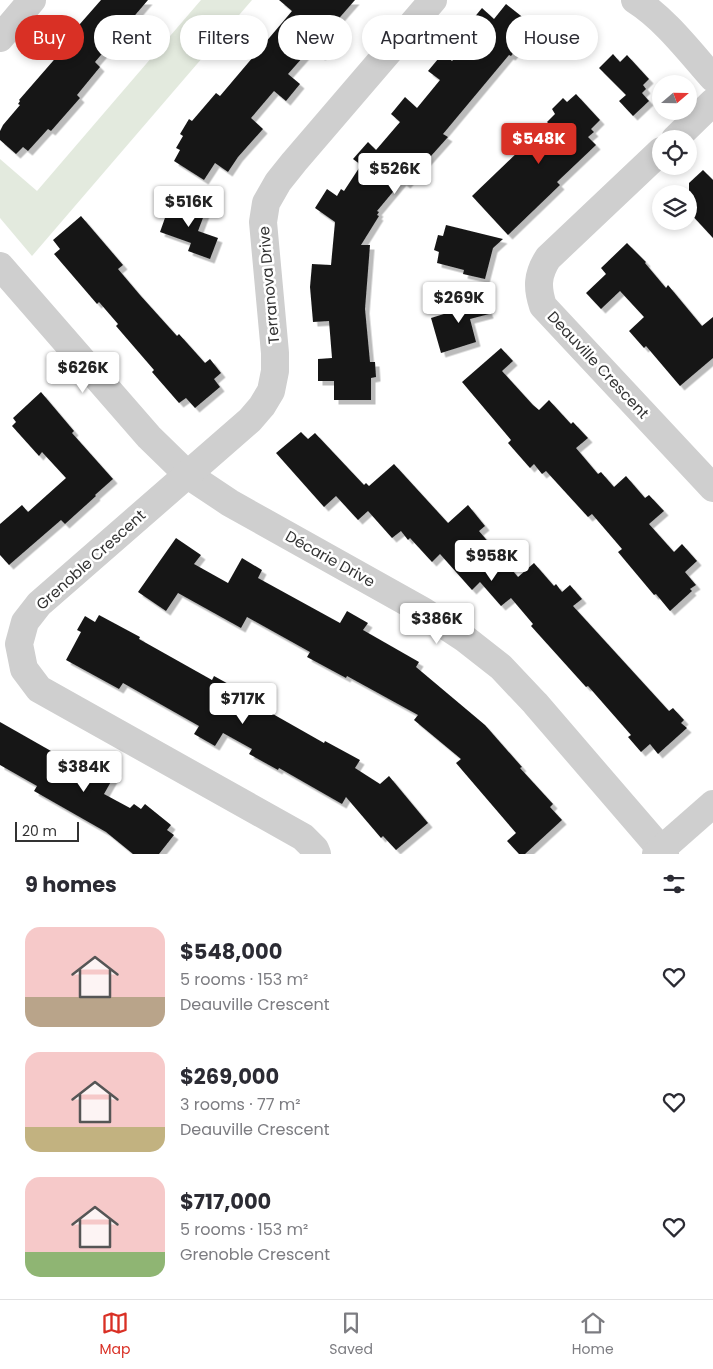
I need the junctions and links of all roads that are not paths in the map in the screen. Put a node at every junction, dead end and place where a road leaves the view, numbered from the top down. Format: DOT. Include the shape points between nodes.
graph roads {
  1 [pos="32,0"];
  2 [pos="433,0"];
  3 [pos="634,0"];
  4 [pos="0,38"];
  5 [pos="713,78"];
  6 [pos="713,102"];
  7 [pos="684,130"];
  8 [pos="652,160"];
  9 [pos="4,279"];
  10 [pos="188,475"];
  11 [pos="713,488"];
  12 [pos="713,804"];
  13 [pos="661,852"];
  14 [pos="317,854"];
  1 -- 4 [label="street"];
  2 -- 10 [label="street, Terranova Drive" via="289,168 266,203 263,222 275,353 271,391 250,420"];
  3 -- 5 [label="street" via="662,22"];
  6 -- 7 [label="street"];
  8 -- 11 [label="street, Deauville Crescent" via="548,258 538,279 539,293 543,306"];
  9 -- 10 [label="street, Décarie Drive"];
  10 -- 13 [label="street, Décarie Drive" via="230,503 423,611 472,643 501,667 535,703"];
  10 -- 14 [label="street, Grenoble Crescent" via="39,604 25,622 19,644 24,669 39,689 303,837"];
  12 -- 13 [label="street"];
}
